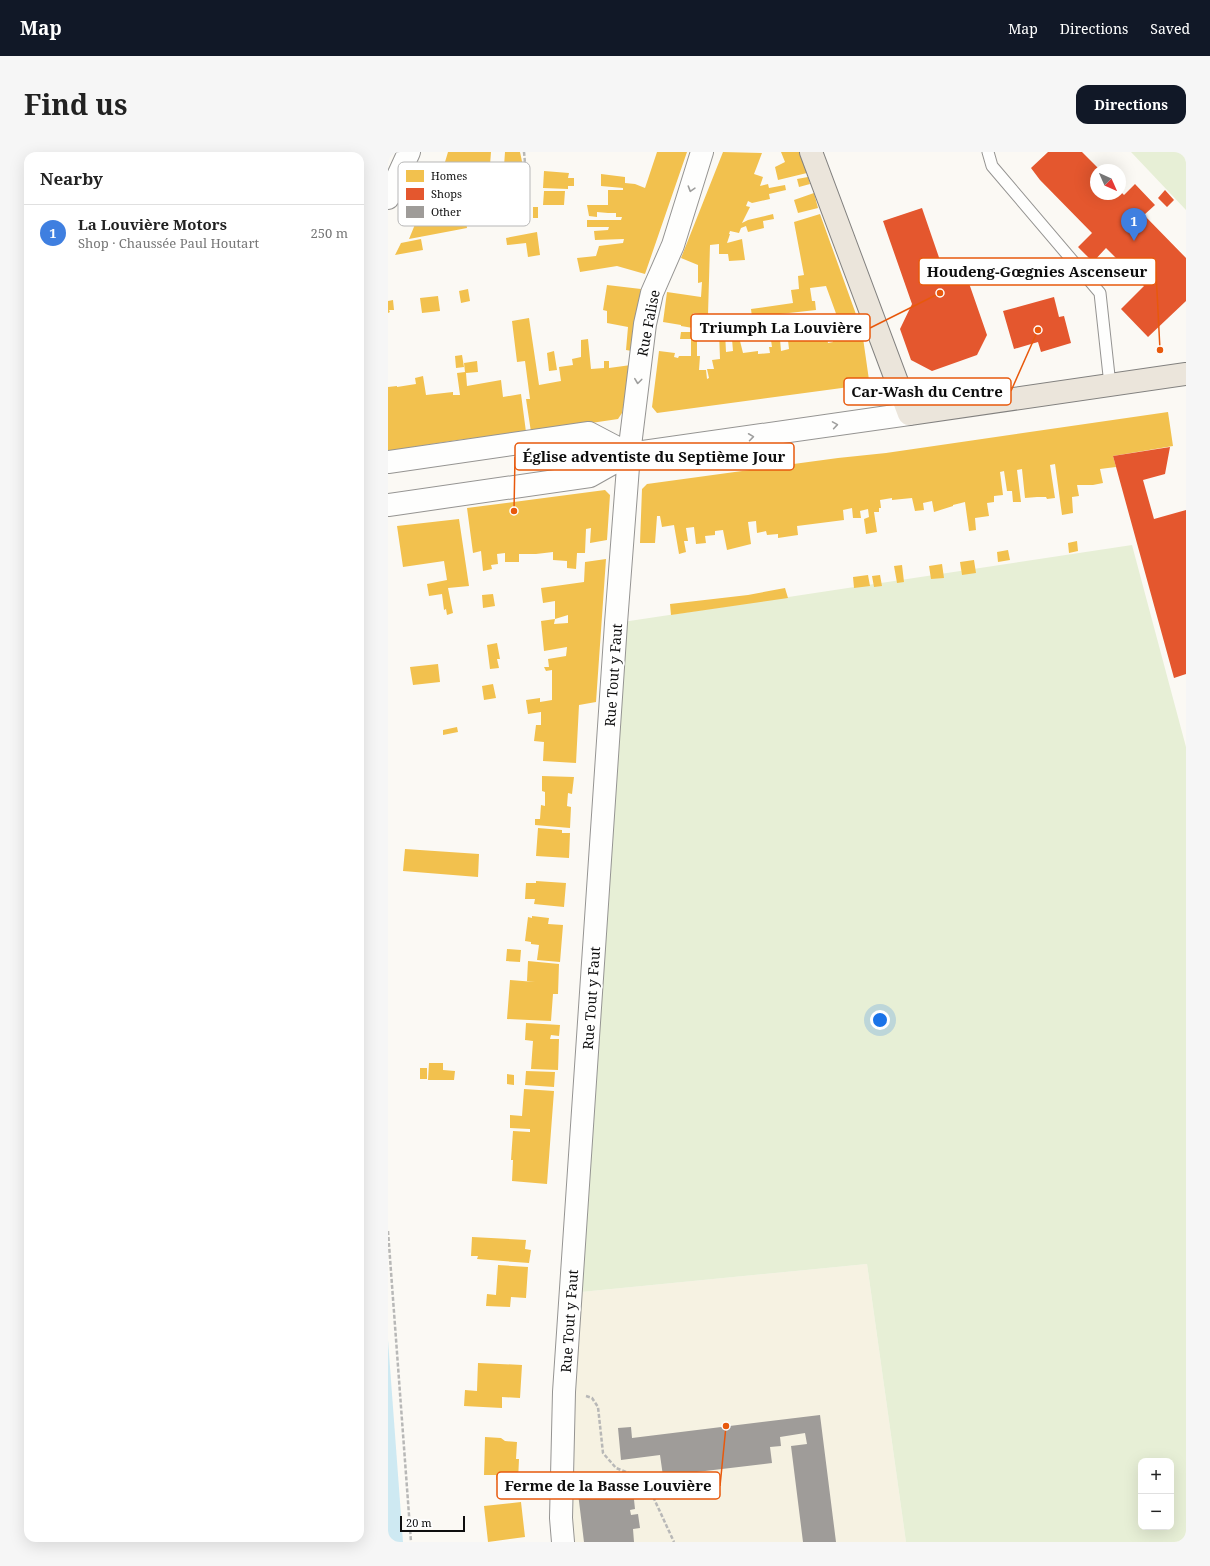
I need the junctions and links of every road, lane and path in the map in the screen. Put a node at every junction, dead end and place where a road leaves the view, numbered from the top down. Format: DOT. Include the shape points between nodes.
graph roads {
  1 [pos="409,152"];
  2 [pos="524,152"];
  3 [pos="702,152"];
  4 [pos="812,152"];
  5 [pos="988,152"];
  6 [pos="404,162"];
  7 [pos="525,162"];
  8 [pos="398,176"];
  9 [pos="388,198"];
  10 [pos="1186,374"];
  11 [pos="1110,385"];
  12 [pos="909,414"];
  13 [pos="629,454"];
  14 [pos="388,462"];
  15 [pos="388,505"];
  16 [pos="388,1231"];
  17 [pos="564,1392"];
  18 [pos="411,1542"];
  19 [pos="563,1542"];
  20 [pos="674,1542"];
  1 -- 6 [label="street"];
  2 -- 7 [label="path"];
  3 -- 13 [label="street, Rue Falise, one-way" via="673,245 652,293 645,324"];
  4 -- 12 [label="main road"];
  5 -- 11 [label="lane" via="992,166 1100,293"];
  8 -- 9 [label="street"];
  10 -- 11 [label="main road"];
  11 -- 12 [label="main road"];
  13 -- 12 [label="street, one-way"];
  13 -- 14 [label="street" via="589,433"];
  13 -- 15 [label="street" via="590,476"];
  13 -- 17 [label="street, Rue Tout y Faut"];
  16 -- 18 [label="path"];
  17 -- 19 [label="street, Rue Tout y Faut" via="561,1518"];
  17 -- 20 [label="path" via="592,1398 598,1407 603,1453 616,1468 632,1474 650,1490"];
}
